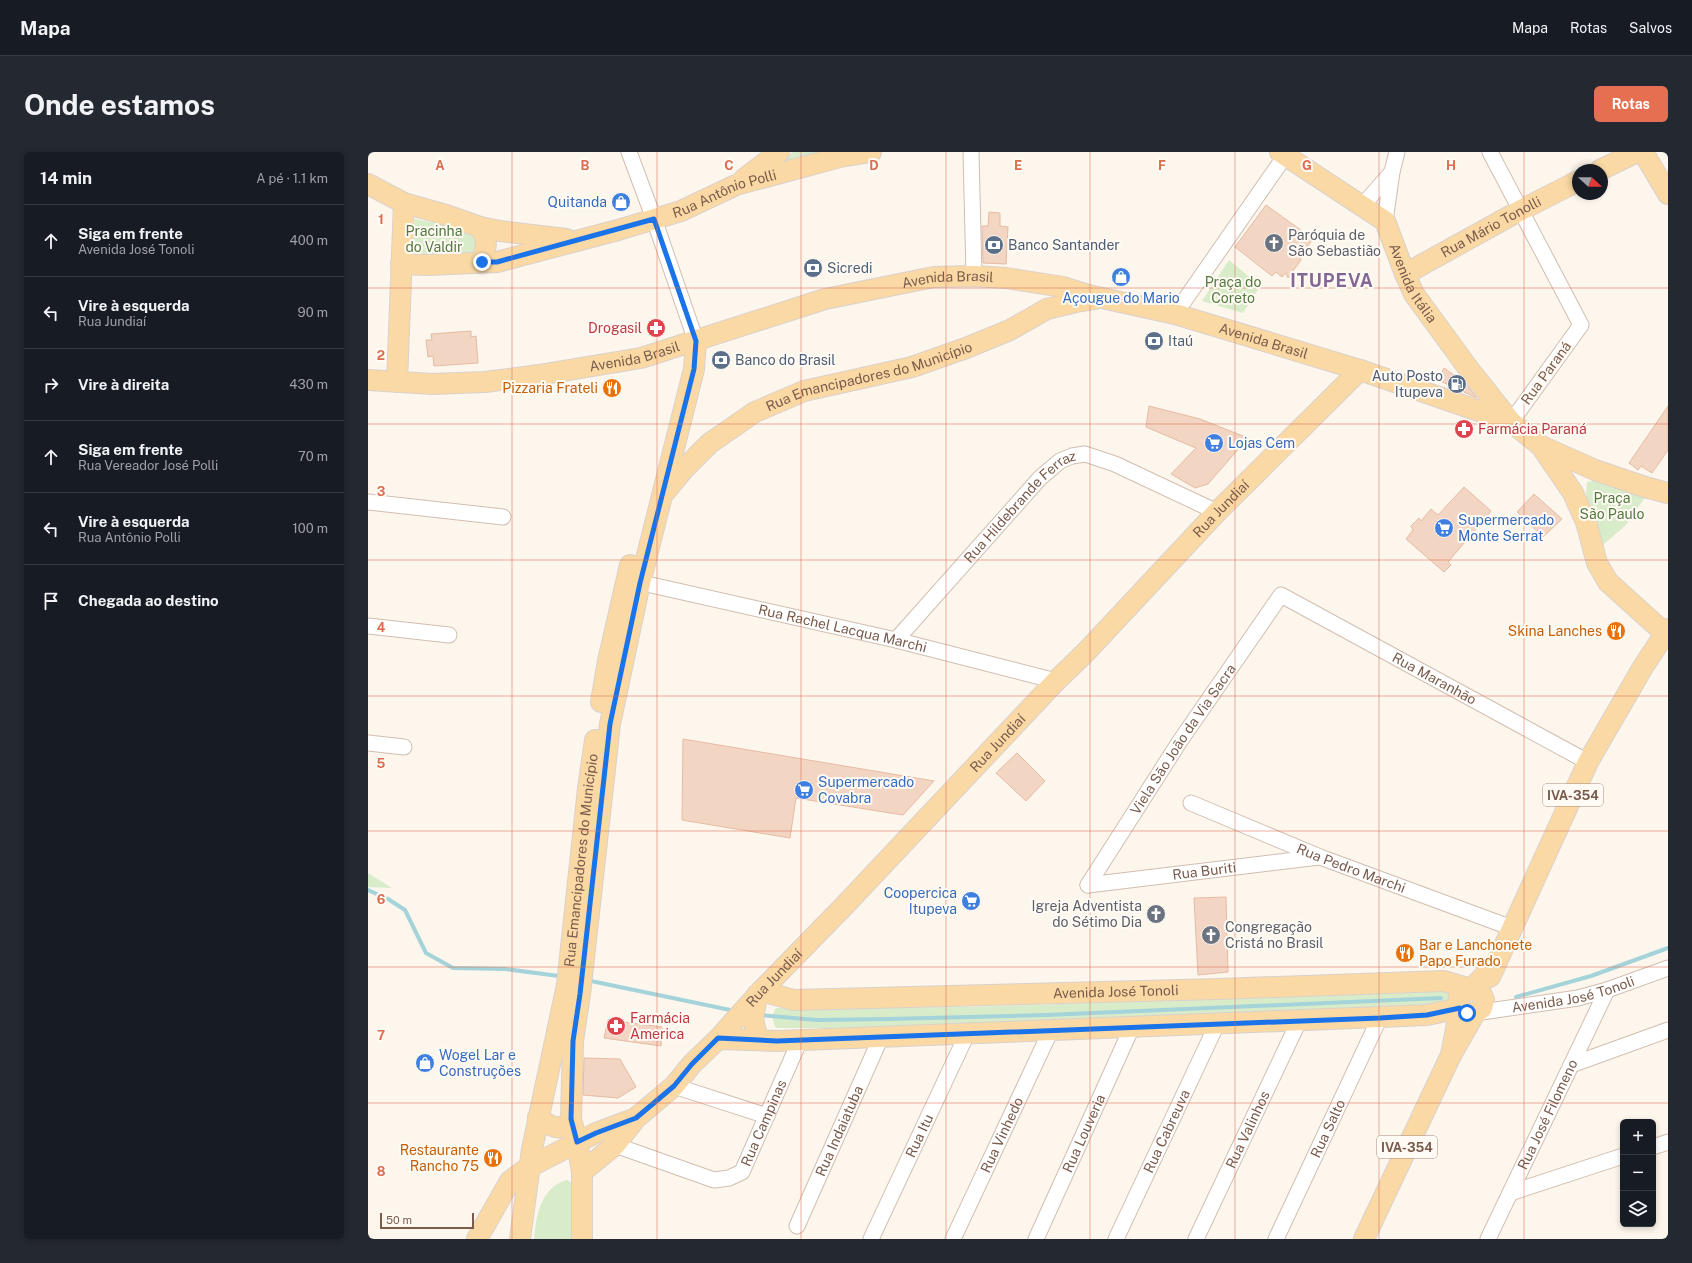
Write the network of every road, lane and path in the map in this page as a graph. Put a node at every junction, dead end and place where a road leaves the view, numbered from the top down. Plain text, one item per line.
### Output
1 (629, 152) edge
2 (779, 152) edge
3 (871, 152) edge
4 (971, 152) edge
5 (1397, 152) edge
6 (1490, 152) edge
7 (1636, 152) edge
8 (1643, 152) edge
9 (1282, 154) edge
10 (838, 155) edge
11 (1608, 166) edge
12 (1392, 172) junction
13 (368, 184) edge
14 (1572, 184) edge
15 (736, 185) junction
16 (1668, 194) edge
17 (404, 203) junction
18 (1362, 206) junction
19 (1521, 210) junction
20 (654, 219) junction
21 (1385, 221) junction
22 (480, 227) junction
23 (578, 240) junction
24 (482, 262) junction
25 (401, 264) junction
26 (1405, 274) junction
27 (974, 276) junction
28 (1025, 281) junction
29 (1102, 298) junction
30 (1046, 309) junction
31 (1175, 314) junction
32 (690, 343) junction
33 (1360, 370) junction
34 (371, 380) edge
35 (397, 382) junction
36 (1511, 422) junction
37 (1541, 446) junction
38 (1595, 470) junction
39 (1573, 493) junction
40 (1668, 493) edge
41 (661, 496) junction
42 (368, 502) edge
43 (1217, 512) junction
44 (503, 517) dead end
45 (633, 581) junction
46 (1281, 595) joint
47 (368, 626) edge
48 (1667, 633) edge
49 (449, 635) dead end
50 (896, 640) junction
51 (1056, 681) junction
52 (368, 743) edge
53 (404, 747) dead end
54 (1588, 762) junction
55 (1192, 803) dead end
56 (1320, 857) junction
57 (1088, 885) joint
58 (1512, 928) junction
59 (1668, 968) edge
60 (1607, 990) junction
61 (1472, 1002) junction
62 (753, 1005) junction
63 (1427, 1015) junction
64 (561, 1018) junction
65 (1380, 1018) junction
66 (1299, 1021) junction
67 (1217, 1024) junction
68 (1132, 1027) junction
69 (1051, 1030) junction
70 (1668, 1030) edge
71 (967, 1034) junction
72 (881, 1037) junction
73 (718, 1038) junction
74 (758, 1040) junction
75 (800, 1040) junction
76 (573, 1041) junction
77 (1451, 1055) junction
78 (1571, 1065) junction
79 (674, 1086) junction
80 (768, 1116) junction
81 (538, 1117) junction
82 (636, 1118) junction
83 (571, 1119) junction
84 (577, 1142) junction
85 (1668, 1142) edge
86 (615, 1145) junction
87 (1656, 1146) edge
88 (1620, 1157) edge
89 (529, 1167) junction
90 (582, 1172) junction
91 (1510, 1193) junction
92 (797, 1226) dead end
93 (477, 1239) edge
94 (520, 1239) edge
95 (582, 1239) edge
96 (871, 1239) edge
97 (953, 1239) edge
98 (1036, 1239) edge
99 (1116, 1239) edge
100 (1196, 1239) edge
101 (1276, 1239) edge
102 (1364, 1239) edge
103 (1488, 1239) edge

1 - 20 street
2 - 15 main road
3 - 10 main road, Rua Antônio Polli
4 - 27 street
5 - 12 street
6 - 19 street
7 - 11 main road
8 - 16 main road
9 - 18 main road
9 - 31 street
10 - 15 main road, Rua Antônio Polli
12 - 18 street
12 - 21 street
13 - 17 main road, Rua Antônio Polli
14 - 19 main road, Rua Mário Tonolli
15 - 20 main road, Rua Antônio Polli
17 - 22 main road, Rua Antônio Polli
17 - 25 main road
18 - 21 main road
19 - 26 main road, Rua Mário Tonolli
19 - 36 street, Rua Paraná
20 - 23 main road, Rua Antônio Polli
20 - 32 street
21 - 26 main road, Avenida Itália
22 - 23 main road, Rua Antônio Polli
22 - 24 main road
23 - 24 main road, Rua Antônio Polli
24 - 25 main road, Rua Antônio Polli
25 - 35 main road
26 - 36 main road, Avenida Itália
27 - 28 main road, Avenida Brasil
27 - 32 main road, Avenida Brasil
28 - 29 main road, Avenida Brasil
28 - 30 main road
29 - 30 main road, Rua Emancipadores do Município
29 - 31 main road, Avenida Brasil
30 - 41 main road, Rua Emancipadores do Município
31 - 33 main road, Avenida Brasil
32 - 35 main road, Avenida Brasil
32 - 41 main road, Rua Emancipadores do Município
32 - 45 main road, Rua Emancipadores do Município
33 - 36 main road, Avenida Brasil
33 - 43 main road, Rua Jundiaí
34 - 35 main road, Avenida Brasil
36 - 37 main road
37 - 38 main road
37 - 39 main road
38 - 39 main road
38 - 40 main road
39 - 48 main road
41 - 45 main road, Rua Emancipadores do Município
42 - 44 street
43 - 50 street, Rua Hildebrande Ferraz
43 - 51 main road, Rua Jundiaí
45 - 50 street, Rua Rachel Lacqua Marchi
45 - 64 main road, Rua Emancipadores do Município
45 - 76 main road, Rua Emancipadores do Município
46 - 54 street, Rua Maranhão
46 - 57 street, Viela São João da Via Sacra
47 - 49 street
48 - 54 main road, IVA-354
50 - 51 street, Rua Rachel Lacqua Marchi
51 - 62 main road, Rua Jundiaí
52 - 53 street
54 - 58 main road, IVA-354
55 - 56 street, Rua Pedro Marchi
56 - 57 street, Rua Buriti
56 - 58 street, Rua Pedro Marchi
58 - 61 main road, IVA-354
59 - 60 street, Avenida José Tonoli
60 - 61 street, Avenida José Tonoli
60 - 78 street, Rua José Filomeno
61 - 62 main road, Avenida José Tonoli
61 - 63 main road, Avenida José Tonoli
61 - 77 main road, IVA-354
62 - 73 main road, Rua Jundiaí
62 - 74 main road
63 - 65 main road, Avenida José Tonoli
63 - 77 main road
64 - 76 main road
64 - 81 main road, Rua Emancipadores do Município
65 - 66 main road, Avenida José Tonoli
65 - 101 street, Rua Salto
66 - 67 main road, Avenida José Tonoli
66 - 100 street, Rua Valinhos
67 - 68 main road, Avenida José Tonoli
67 - 99 street, Rua Cabreuva
68 - 69 main road, Avenida José Tonoli
68 - 98 street, Rua Louveria
69 - 71 main road, Avenida José Tonoli
69 - 97 street, Rua Vinhedo
70 - 78 street
71 - 72 main road, Avenida José Tonoli
71 - 96 street, Rua Itu
72 - 75 main road, Avenida José Tonoli
72 - 92 street, Rua Indaiatuba
73 - 74 main road, Avenida José Tonoli
73 - 79 main road, Rua Jundiaí
74 - 75 main road, Avenida José Tonoli
75 - 80 street, Rua Campinas
76 - 83 main road, Rua Emancipadores do Município
77 - 102 main road, IVA-354
78 - 91 street, Rua José Filomeno
79 - 80 street
79 - 82 main road, Rua Jundiaí
80 - 86 street, Rua Campinas
81 - 83 main road
81 - 89 main road, Rua Emancipadores do Município
82 - 84 main road, Rua Jundiaí
82 - 86 main road, Rua Jundiaí
83 - 84 main road, Rua Emancipadores do Município
84 - 89 main road, Rua Jundiaí
84 - 90 main road, Rua Emancipadores do Município
85 - 87 street
86 - 90 main road, Rua Jundiaí
88 - 91 street
89 - 93 main road, Rua Jundiaí
89 - 94 main road, Rua Emancipadores do Município
90 - 95 main road, Rua Emancipadores do Município
91 - 103 street, Rua José Filomeno

